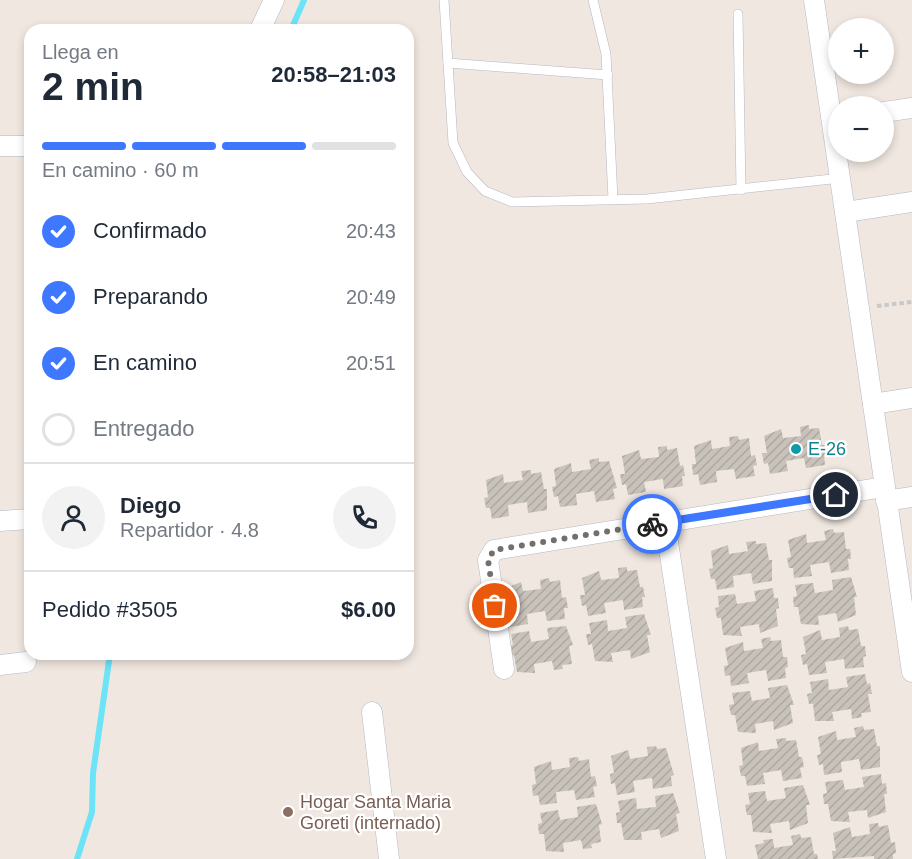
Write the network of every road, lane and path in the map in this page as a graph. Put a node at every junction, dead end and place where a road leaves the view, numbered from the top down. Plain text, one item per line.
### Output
1 (274, 0) edge
2 (444, 0) edge
3 (593, 0) edge
4 (814, 0) edge
5 (738, 14) dead end
6 (263, 24) edge
7 (448, 63) junction
8 (608, 75) junction
9 (832, 96) edge
10 (912, 108) edge
11 (894, 111) edge
12 (0, 146) edge
13 (24, 146) edge
14 (840, 162) edge
15 (841, 178) junction
16 (741, 190) junction
17 (613, 199) junction
18 (912, 202) edge
19 (846, 212) junction
20 (912, 302) edge
21 (859, 308) junction
22 (912, 398) edge
23 (873, 404) junction
24 (885, 494) junction
25 (912, 497) edge
26 (24, 519) edge
27 (0, 521) edge
28 (665, 522) junction
29 (906, 593) edge
30 (26, 662) dead end
31 (0, 664) edge
32 (504, 669) dead end
33 (912, 672) edge
34 (372, 712) dead end
35 (389, 859) edge
36 (716, 859) edge

1 - 6 street
2 - 7 lane
3 - 8 lane
4 - 9 street
5 - 16 lane
7 - 8 lane
7 - 17 lane
8 - 17 lane
10 - 11 street
12 - 13 street
14 - 15 street
15 - 16 lane
15 - 19 street
16 - 17 lane
18 - 19 street
19 - 21 street
20 - 21 path
21 - 23 street
22 - 23 street
23 - 24 street
24 - 25 street
24 - 28 street
24 - 29 street
26 - 27 street
28 - 32 street
28 - 36 street
29 - 33 street
30 - 31 street
34 - 35 street

